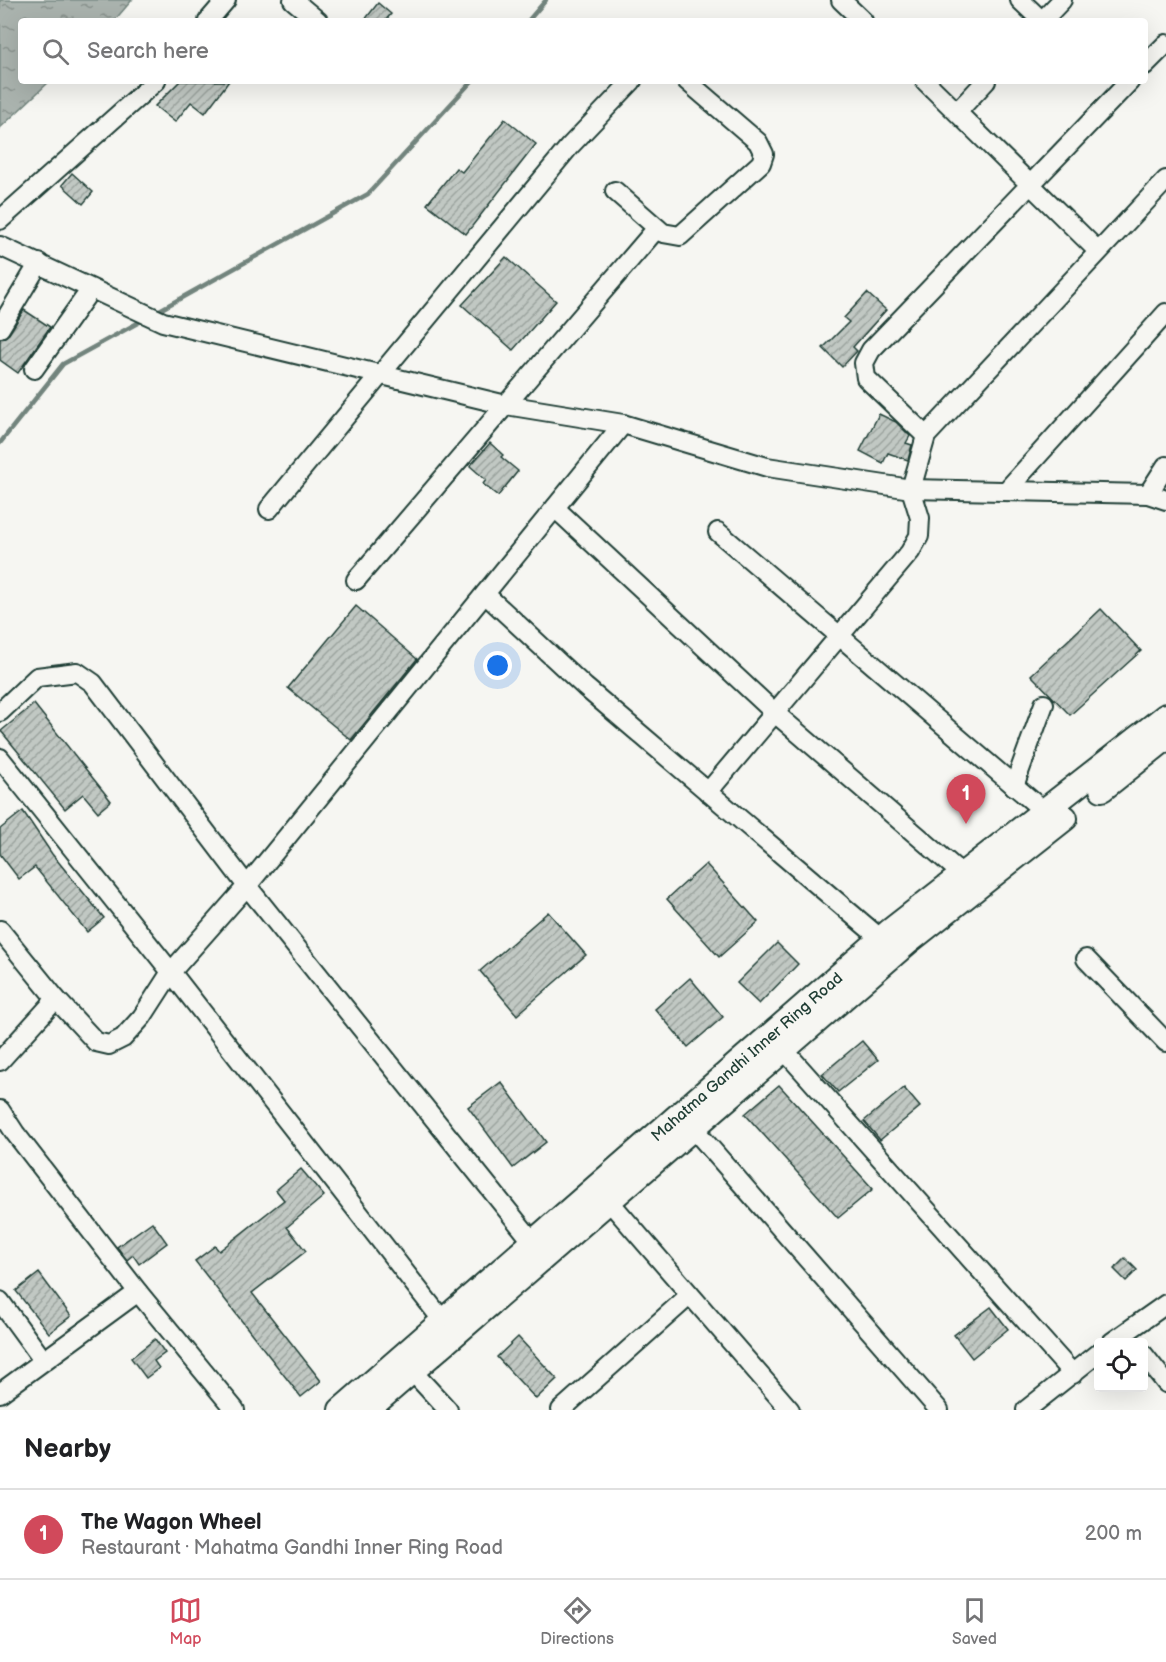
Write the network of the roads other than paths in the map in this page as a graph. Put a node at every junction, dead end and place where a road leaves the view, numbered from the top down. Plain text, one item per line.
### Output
1 (225, 0) edge
2 (293, 0) edge
3 (841, 0) edge
4 (1020, 0) edge
5 (1062, 0) edge
6 (210, 18) edge
7 (314, 18) edge
8 (859, 18) edge
9 (1039, 18) edge
10 (1045, 18) edge
11 (1166, 44) edge
12 (1148, 62) edge
13 (153, 84) edge
14 (629, 84) edge
15 (691, 84) edge
16 (928, 84) edge
17 (983, 84) edge
18 (1127, 84) edge
19 (957, 112) junction
20 (1166, 180) edge
21 (1030, 184) junction
22 (615, 191) dead end
23 (0, 220) edge
24 (657, 228) junction
25 (0, 246) edge
26 (1098, 251) junction
27 (39, 263) junction
28 (90, 289) junction
29 (1166, 313) edge
30 (0, 328) edge
31 (34, 369) dead end
32 (383, 374) junction
33 (506, 405) junction
34 (623, 424) junction
35 (926, 436) junction
36 (1166, 466) edge
37 (912, 489) junction
38 (1006, 491) junction
39 (1148, 494) junction
40 (1166, 500) edge
41 (555, 508) junction
42 (269, 509) dead end
43 (718, 532) dead end
44 (356, 580) dead end
45 (485, 594) junction
46 (840, 635) junction
47 (1044, 704) dead end
48 (0, 712) edge
49 (775, 713) junction
50 (1166, 716) edge
51 (1166, 738) edge
52 (0, 758) edge
53 (1014, 786) junction
54 (708, 792) junction
55 (1045, 812) junction
56 (963, 875) junction
57 (248, 886) junction
58 (0, 930) edge
59 (881, 939) junction
60 (1086, 959) dead end
61 (171, 972) junction
62 (56, 999) junction
63 (1166, 1042) edge
64 (784, 1050) junction
65 (0, 1061) edge
66 (0, 1110) edge
67 (693, 1128) junction
68 (609, 1201) junction
69 (533, 1242) junction
70 (138, 1292) junction
71 (690, 1295) junction
72 (0, 1300) edge
73 (1166, 1304) edge
74 (443, 1321) junction
75 (1124, 1338) edge
76 (1094, 1356) edge
77 (43, 1360) junction
78 (1148, 1361) edge
79 (412, 1371) junction
80 (1072, 1374) junction
81 (1166, 1383) edge
82 (0, 1393) edge
83 (235, 1410) edge
84 (341, 1410) edge
85 (367, 1410) edge
86 (448, 1410) edge
87 (561, 1410) edge
88 (790, 1410) edge
89 (939, 1410) edge
90 (1026, 1410) edge

1 - 6 street
2 - 7 street
3 - 8 street
4 - 9 street
5 - 10 street
11 - 12 street
13 - 23 street
14 - 32 street
15 - 24 street
16 - 19 street
17 - 19 street
18 - 21 street
19 - 21 street
20 - 26 street
21 - 26 street
21 - 35 street
22 - 24 street
24 - 33 street
25 - 27 street
26 - 35 street
27 - 28 street
27 - 30 street
28 - 31 street
28 - 32 street
29 - 38 street
32 - 33 street
32 - 42 street
33 - 34 street
33 - 44 street
34 - 37 street
34 - 41 street
35 - 37 street
36 - 39 street
37 - 38 street
37 - 46 street
38 - 39 street
39 - 40 street
41 - 45 street
41 - 49 street
43 - 46 street
45 - 54 street
45 - 57 street
46 - 49 street
46 - 53 street
47 - 53 street
48 - 57 street
49 - 54 street
49 - 56 street
50 - 55 main road, Mahatma Gandhi Inner Ring Road
51 - 64 main road, Mahatma Gandhi Inner Ring Road
52 - 61 street
53 - 55 street
54 - 59 street
55 - 56 main road, Mahatma Gandhi Inner Ring Road
56 - 59 main road, Mahatma Gandhi Inner Ring Road
57 - 61 street
57 - 69 street
58 - 62 street
59 - 69 main road, Mahatma Gandhi Inner Ring Road
60 - 63 street
61 - 62 street
61 - 74 street
62 - 65 street
64 - 67 main road, Mahatma Gandhi Inner Ring Road
64 - 80 street
66 - 70 street
67 - 68 main road, Mahatma Gandhi Inner Ring Road
67 - 89 street
68 - 71 street
68 - 79 main road, Mahatma Gandhi Inner Ring Road
69 - 74 main road, Mahatma Gandhi Inner Ring Road
70 - 77 street
70 - 83 street
71 - 87 street
71 - 88 street
72 - 77 street
73 - 75 street
74 - 84 main road, Mahatma Gandhi Inner Ring Road
76 - 80 street
77 - 82 street
78 - 81 street
79 - 85 main road, Mahatma Gandhi Inner Ring Road
79 - 86 street
80 - 90 street

